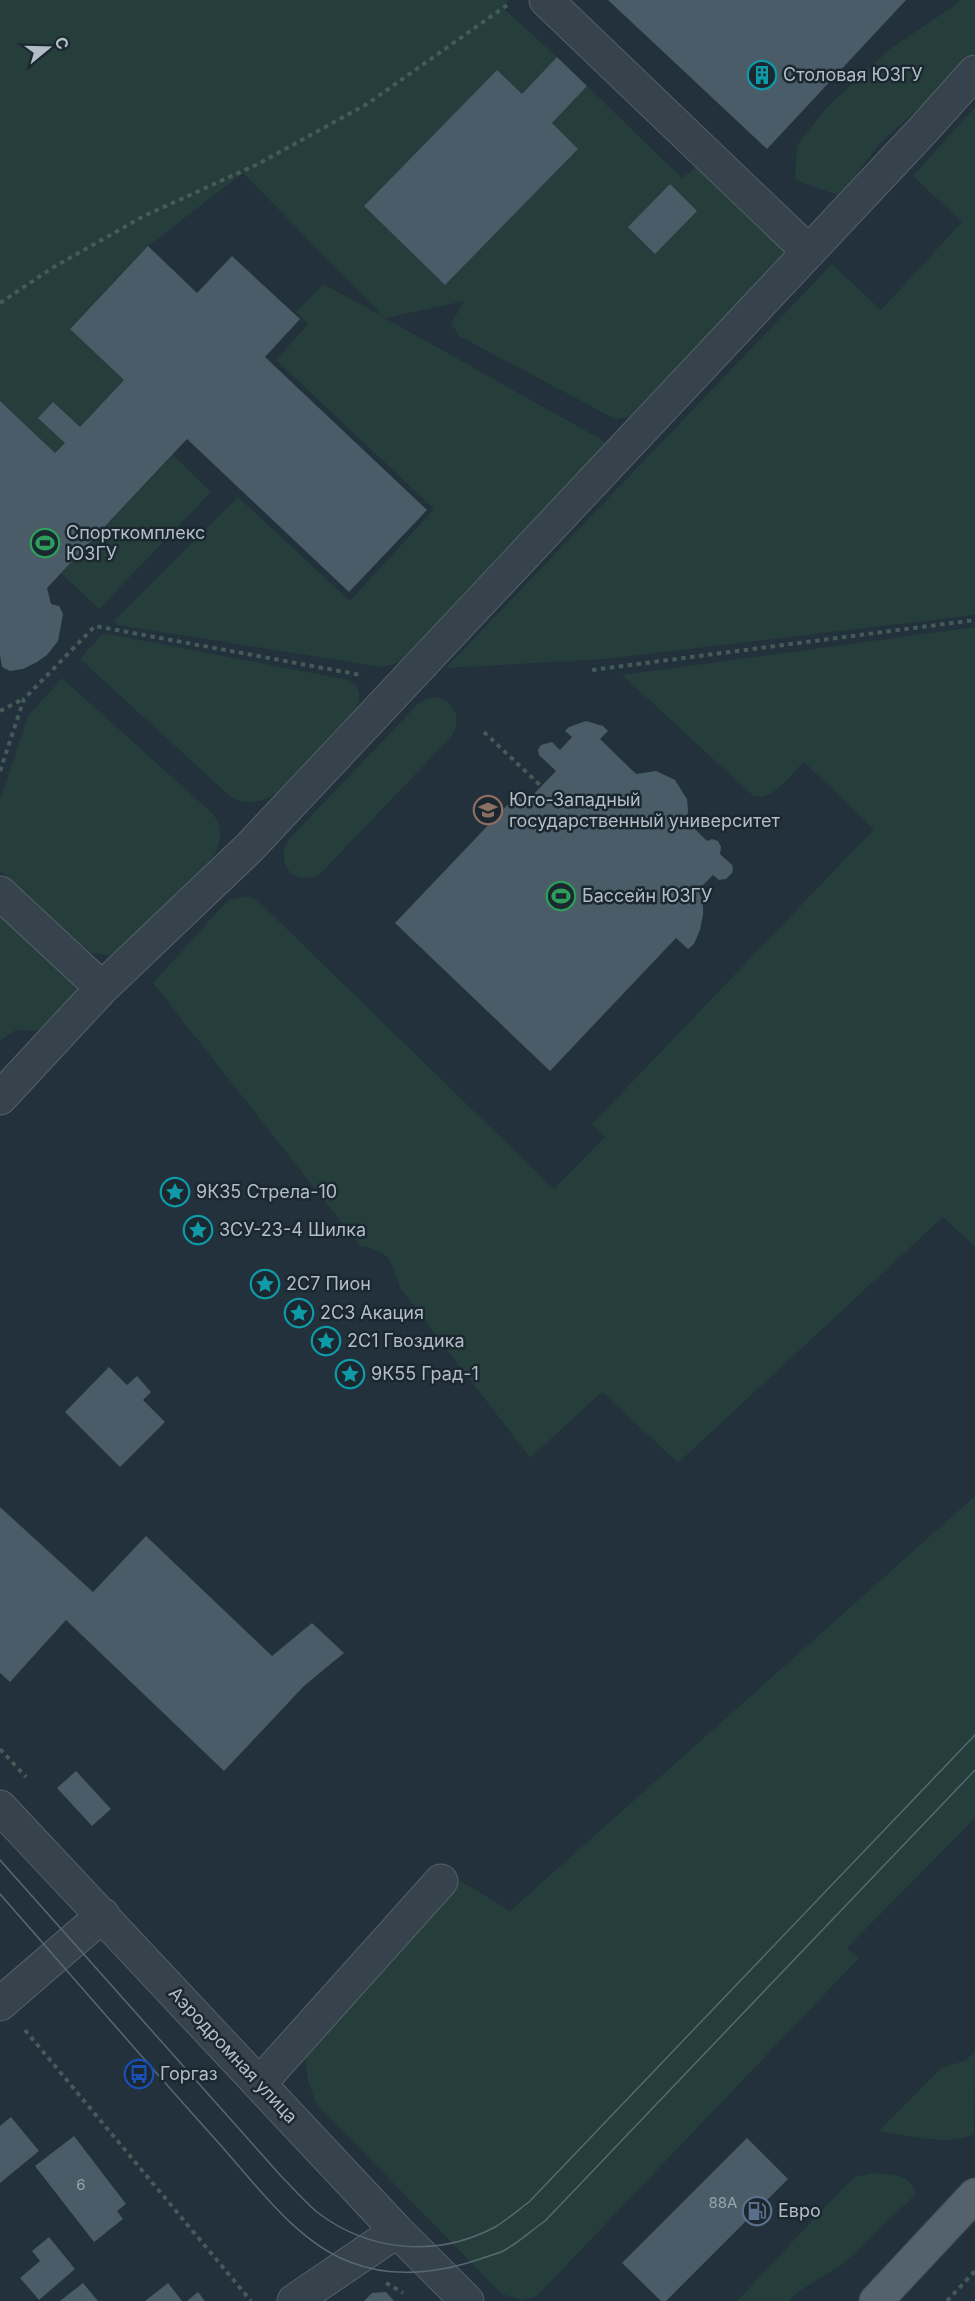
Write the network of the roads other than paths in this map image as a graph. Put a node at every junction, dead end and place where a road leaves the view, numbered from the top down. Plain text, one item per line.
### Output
1 (546, 0) edge
2 (975, 72) edge
3 (809, 252) junction
4 (0, 893) edge
5 (102, 988) junction
6 (0, 1098) edge
7 (0, 1807) edge
8 (441, 1881) dead end
9 (103, 1915) junction
10 (1, 2003) edge
11 (259, 2084) junction
12 (975, 2195) edge
13 (397, 2231) junction
14 (294, 2301) edge
15 (467, 2301) edge
16 (876, 2301) edge

1 - 3 street
2 - 3 street
3 - 5 street
4 - 5 street
5 - 6 street
7 - 9 street, Аэродромная улица
8 - 11 street
9 - 10 street
9 - 11 street, Аэродромная улица
11 - 13 street, Аэродромная улица
12 - 16 main road
13 - 14 street
13 - 15 street, Аэродромная улица

